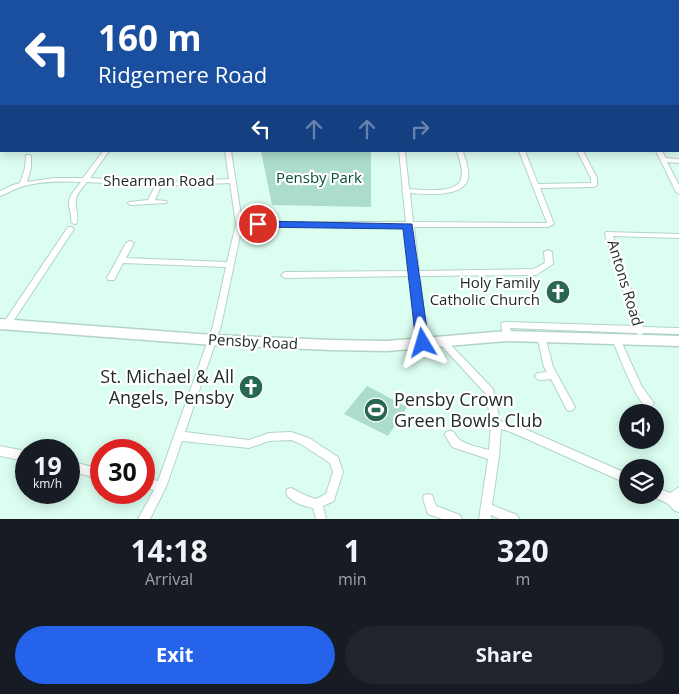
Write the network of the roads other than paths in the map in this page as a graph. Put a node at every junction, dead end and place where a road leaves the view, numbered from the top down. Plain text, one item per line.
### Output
1 (105, 152) edge
2 (228, 152) edge
3 (402, 152) edge
4 (460, 152) edge
5 (522, 152) edge
6 (581, 152) edge
7 (659, 152) edge
8 (28, 156) dead end
9 (663, 160) junction
10 (679, 161) edge
11 (233, 180) junction
12 (85, 181) junction
13 (23, 183) junction
14 (159, 184) junction
15 (535, 186) junction
16 (405, 191) junction
17 (679, 192) edge
18 (0, 194) edge
19 (151, 201) junction
20 (164, 202) dead end
21 (132, 204) dead end
22 (239, 224) junction
23 (408, 226) junction
24 (679, 236) edge
25 (130, 242) dead end
26 (548, 252) dead end
27 (121, 260) junction
28 (230, 265) junction
29 (285, 275) dead end
30 (415, 275) junction
31 (111, 278) dead end
32 (3, 324) edge
33 (679, 331) edge
34 (566, 332) junction
35 (641, 334) junction
36 (507, 336) junction
37 (540, 336) junction
38 (616, 339) junction
39 (213, 340) junction
40 (679, 341) edge
41 (443, 342) junction
42 (423, 343) junction
43 (553, 374) junction
44 (540, 376) dead end
45 (649, 403) dead end
46 (570, 406) dead end
47 (496, 424) junction
48 (180, 436) junction
49 (451, 442) dead end
50 (0, 451) edge
51 (15, 454) edge
52 (494, 456) junction
53 (619, 475) edge
54 (155, 485) edge
55 (162, 487) junction
56 (291, 493) dead end
57 (664, 495) edge
58 (676, 499) edge
59 (317, 504) junction
60 (428, 508) dead end
61 (486, 513) edge
62 (321, 518) edge
63 (144, 519) edge
64 (456, 519) edge
65 (512, 519) edge

1 - 12 street
2 - 11 street
3 - 16 street
4 - 16 street
5 - 15 street
6 - 15 street
7 - 9 street
8 - 13 street
9 - 10 street
9 - 17 street
11 - 14 street, Shearman Road
11 - 22 street
12 - 13 street, Shearman Road
12 - 14 street, Shearman Road
12 - 32 street
13 - 18 street, Shearman Road
14 - 19 street
15 - 23 street
16 - 23 street
19 - 20 street
19 - 21 street
22 - 23 street
22 - 28 street
23 - 30 street
24 - 35 street, Antons Road
25 - 27 street
26 - 30 street
27 - 28 street
27 - 31 street
28 - 39 street
29 - 30 street
30 - 42 street
32 - 39 main road, Pensby Road
33 - 35 street, Pensby Road
34 - 35 street, Pensby Road
34 - 36 street, Pensby Road
34 - 37 main road, Pensby Road
34 - 38 main road, Pensby Road
35 - 38 main road, Pensby Road
35 - 40 main road, Pensby Road
36 - 37 main road, Pensby Road
36 - 41 main road, Pensby Road
37 - 43 street
38 - 45 street
39 - 42 main road, Pensby Road
39 - 48 street
41 - 42 main road, Pensby Road
41 - 47 street
43 - 44 street
43 - 46 street
47 - 52 street
47 - 53 street
48 - 55 street
48 - 59 street
49 - 52 street
50 - 51 street
52 - 61 street
54 - 55 street
55 - 63 street
56 - 59 street
57 - 58 street
59 - 62 street
60 - 64 street
61 - 65 street

